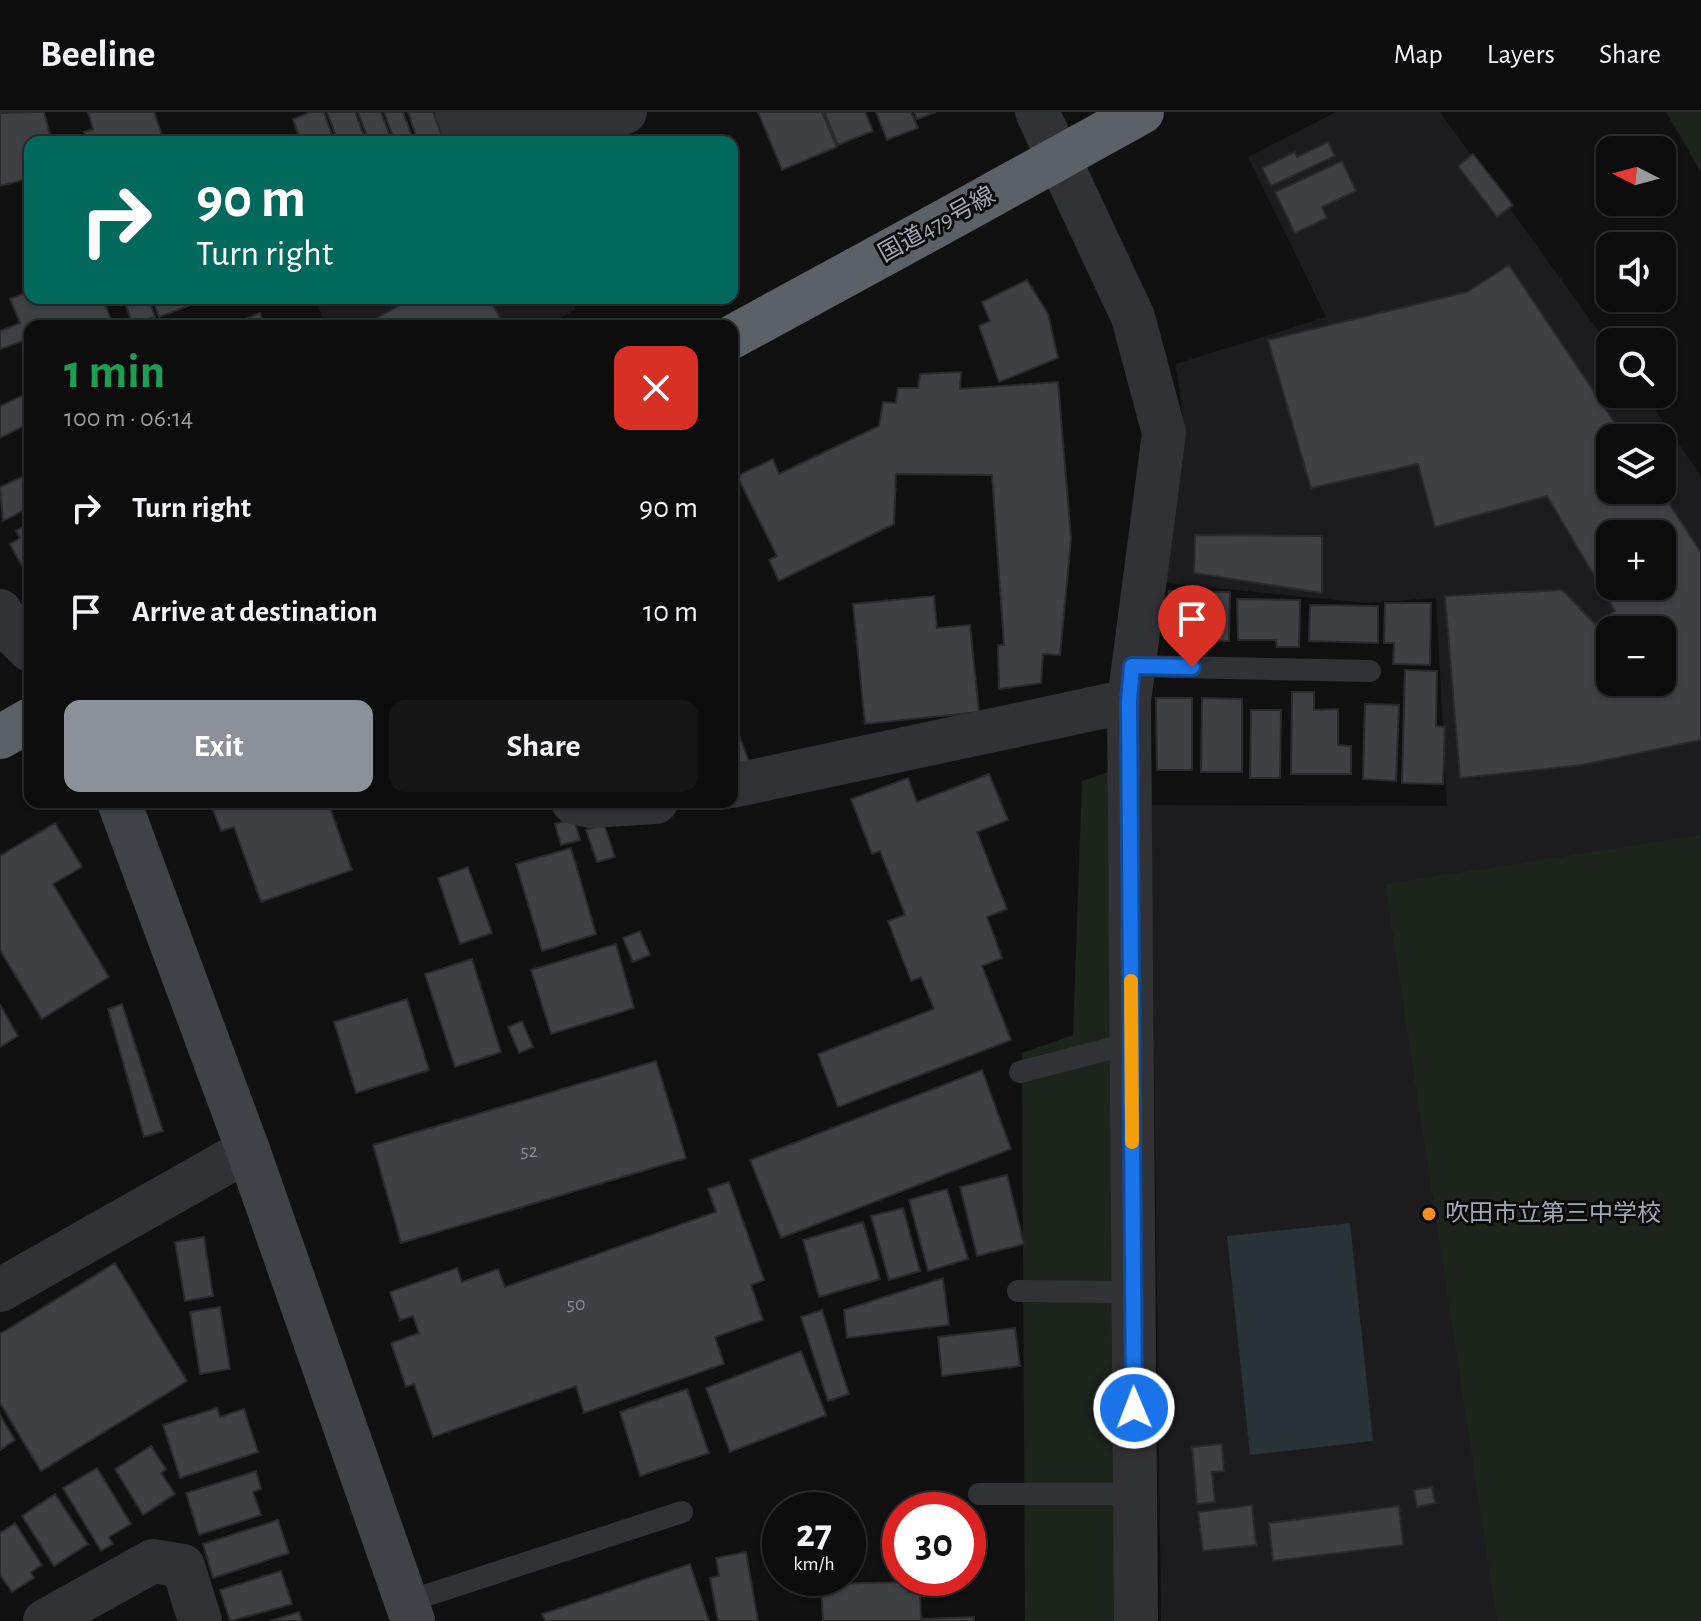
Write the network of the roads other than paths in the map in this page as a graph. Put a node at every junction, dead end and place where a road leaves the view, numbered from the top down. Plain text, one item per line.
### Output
1 (457, 112) edge
2 (625, 112) edge
3 (1037, 112) edge
4 (1142, 112) edge
5 (738, 334) edge
6 (0, 611) edge
7 (24, 644) edge
8 (1370, 671) dead end
9 (1130, 684) junction
10 (24, 723) edge
11 (0, 737) edge
12 (738, 784) edge
13 (131, 808) edge
14 (1132, 1043) junction
15 (1020, 1072) dead end
16 (248, 1150) junction
17 (0, 1290) edge
18 (1018, 1291) dead end
19 (1133, 1292) junction
20 (986, 1494) edge
21 (1135, 1494) junction
22 (682, 1512) dead end
23 (409, 1611) edge
24 (45, 1621) edge
25 (200, 1621) edge
26 (1136, 1621) edge

1 - 2 street
3 - 9 street
4 - 5 highway, 国道479号線, bridge
6 - 7 street
8 - 9 lane
9 - 12 street
9 - 14 street
10 - 11 highway
13 - 16 street
14 - 15 lane
14 - 19 street
16 - 17 street
16 - 23 street
18 - 19 lane
19 - 21 street
20 - 21 lane
21 - 26 street
22 - 23 lane
24 - 25 street

